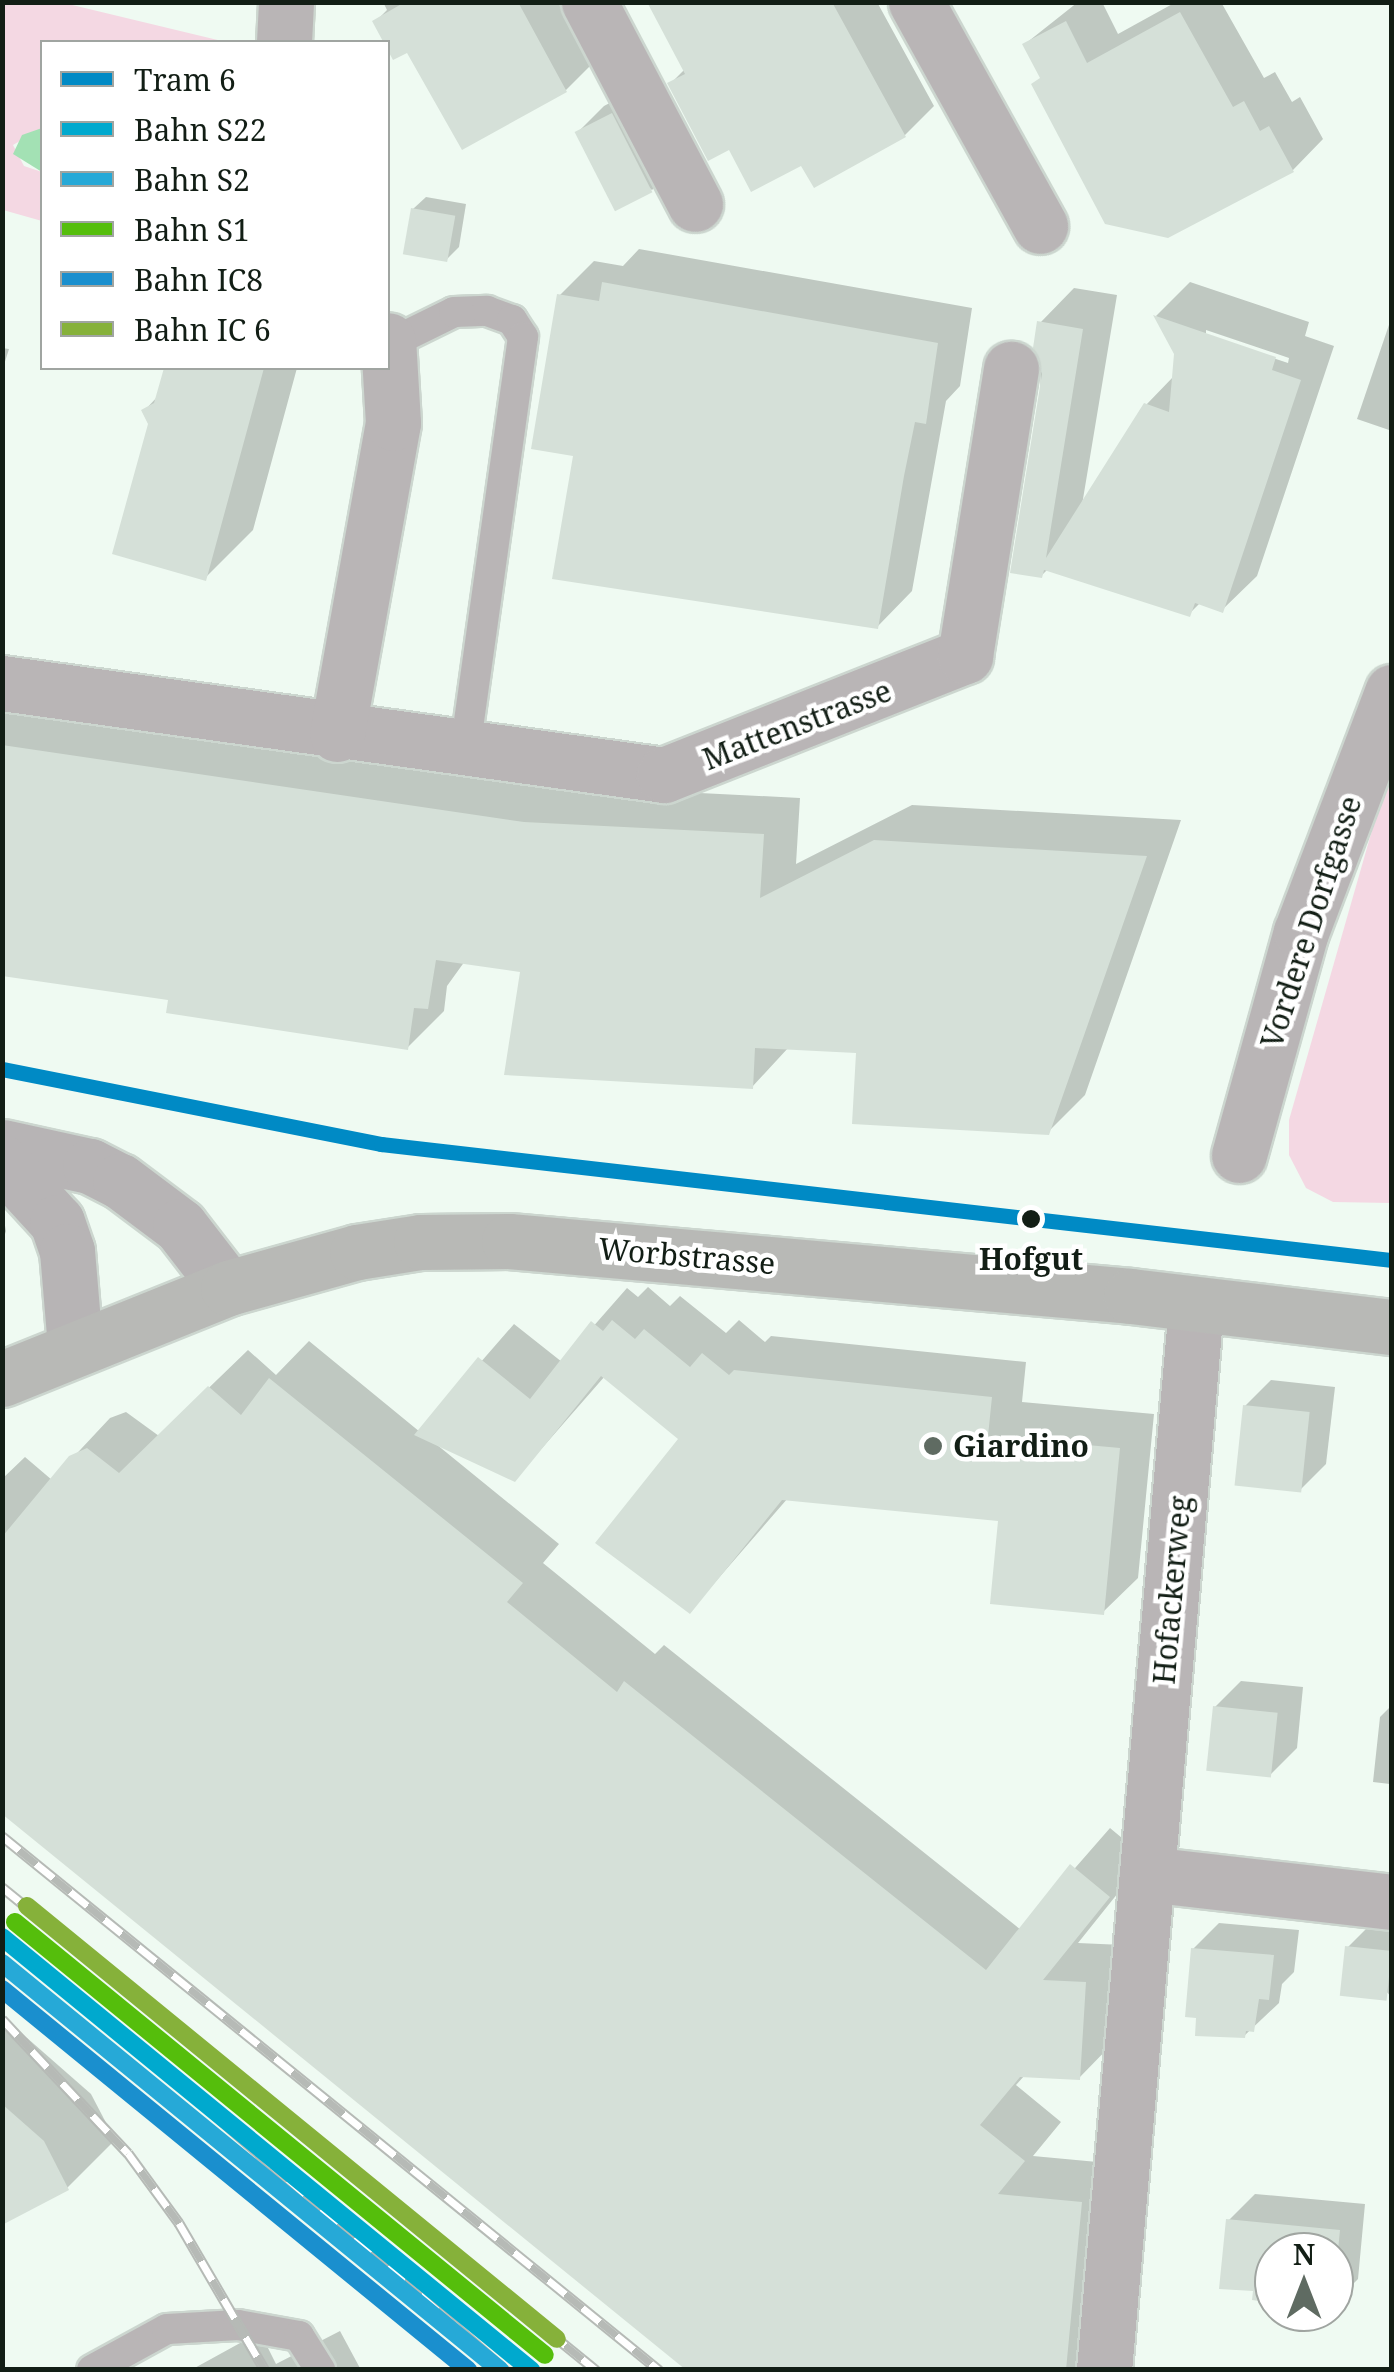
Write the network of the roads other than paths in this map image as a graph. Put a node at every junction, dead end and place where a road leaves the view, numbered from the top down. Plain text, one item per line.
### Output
1 (286, 2) edge
2 (589, 2) edge
3 (916, 2) edge
4 (284, 40) edge
5 (695, 204) dead end
6 (1040, 226) dead end
7 (390, 341) edge
8 (390, 370) edge
9 (1011, 370) dead end
10 (2, 684) edge
11 (1392, 692) edge
12 (337, 734) junction
13 (465, 751) junction
14 (2, 1147) edge
15 (1239, 1156) dead end
16 (2, 1162) edge
17 (228, 1288) junction
18 (1196, 1306) junction
19 (1392, 1326) edge
20 (76, 1347) junction
21 (2, 1378) edge
22 (1147, 1874) junction
23 (1392, 1902) edge
24 (92, 2370) edge
25 (320, 2370) edge
26 (1104, 2370) edge

1 - 4 street
2 - 5 street
3 - 6 street
7 - 13 lane
8 - 12 street
9 - 13 street, Mattenstrasse
10 - 12 street, Mattenstrasse
11 - 15 street, Vordere Dorfgasse
12 - 13 street, Mattenstrasse
14 - 17 street
16 - 20 street
17 - 18 main road, Worbstrasse
17 - 20 main road, Worbstrasse
18 - 19 main road, Worbstrasse
18 - 22 street, Hofackerweg
20 - 21 main road, Worbstrasse
22 - 23 street
22 - 26 street, Hofackerweg
24 - 25 lane

